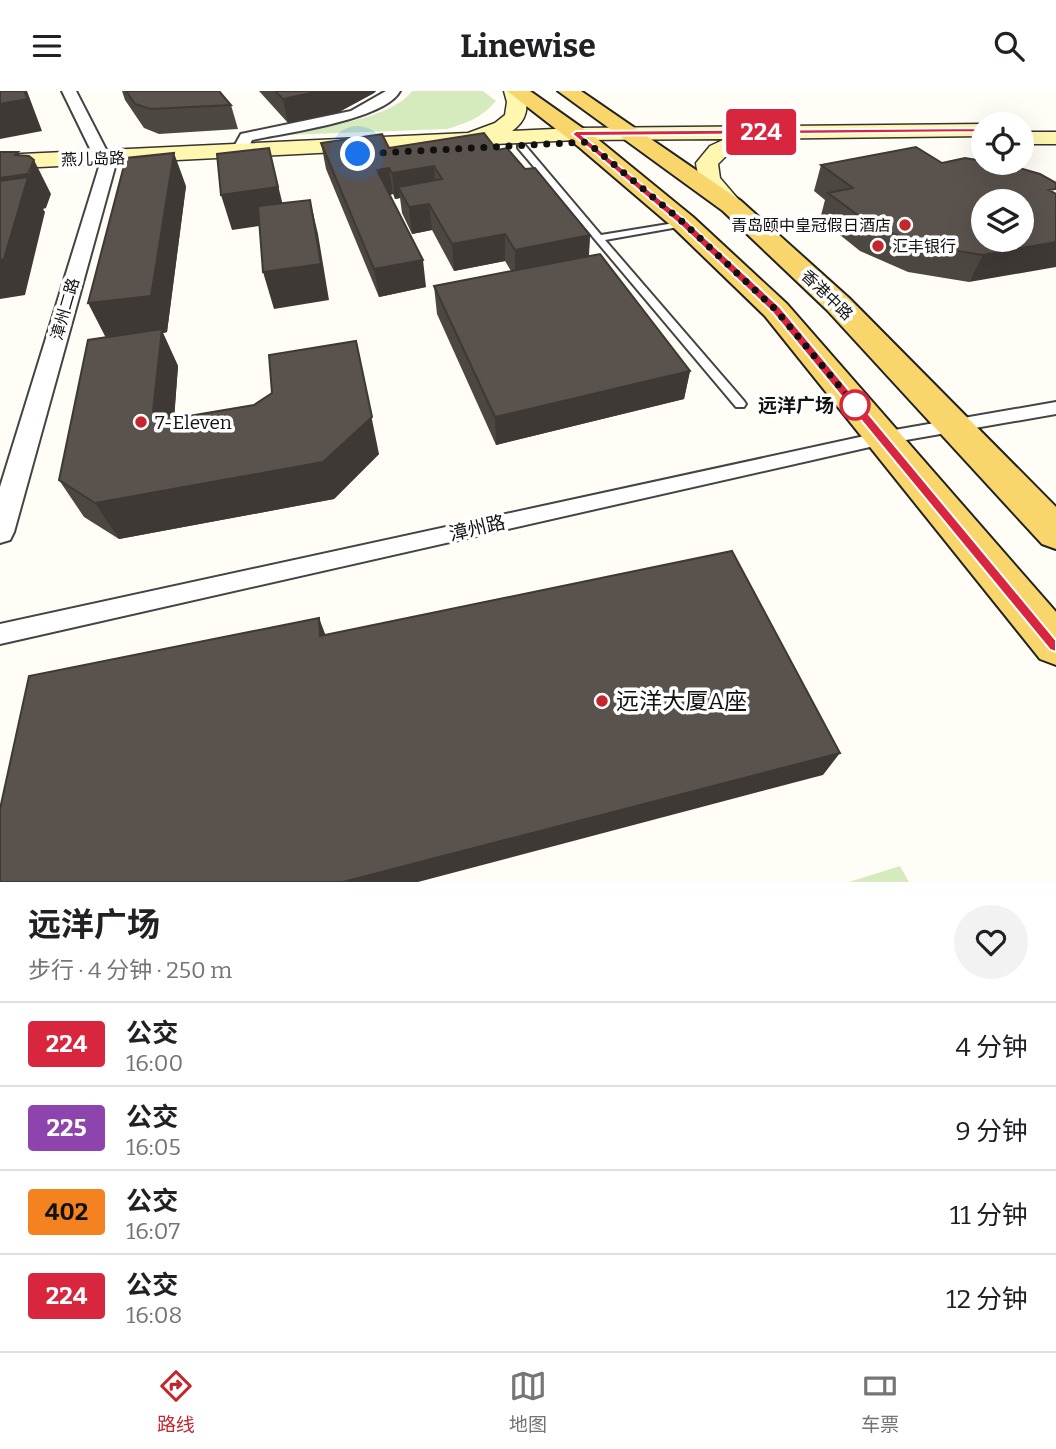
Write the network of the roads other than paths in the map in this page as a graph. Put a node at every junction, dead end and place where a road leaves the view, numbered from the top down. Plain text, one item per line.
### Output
1 (69, 91) edge
2 (393, 91) edge
3 (515, 91) edge
4 (568, 91) edge
5 (971, 130) edge
6 (1034, 130) edge
7 (1056, 130) edge
8 (632, 137) junction
9 (582, 138) junction
10 (971, 138) edge
11 (1034, 138) edge
12 (1056, 138) edge
13 (459, 140) junction
14 (737, 141) junction
15 (521, 146) junction
16 (239, 152) junction
17 (0, 162) edge
18 (105, 163) junction
19 (0, 170) edge
20 (732, 206) junction
21 (684, 223) junction
22 (599, 238) junction
23 (740, 404) dead end
24 (1056, 408) edge
25 (956, 425) junction
26 (883, 438) junction
27 (0, 532) edge
28 (1056, 533) edge
29 (0, 634) edge
30 (1056, 645) edge

1 - 18 street
2 - 16 street
3 - 9 main road
3 - 13 main road
4 - 8 main road, 香港中路
5 - 8 main road, 燕儿岛路
6 - 7 main road
8 - 9 main road, 燕儿岛路
8 - 14 main road, 燕儿岛路
8 - 20 main road, 香港中路
9 - 13 main road, 燕儿岛路
9 - 15 main road, 燕儿岛路
9 - 21 main road
10 - 14 main road, 燕儿岛路
11 - 12 main road
13 - 16 main road, 燕儿岛路
14 - 20 main road
15 - 18 main road, 燕儿岛路
15 - 22 lane
16 - 18 main road, 燕儿岛路
17 - 18 main road, 燕儿岛路
18 - 19 main road, 燕儿岛路
18 - 27 street, 漳州二路
20 - 25 main road, 香港中路
21 - 22 lane
21 - 26 main road
22 - 23 lane
24 - 25 street, 漳州路
25 - 26 street, 漳州路
25 - 28 main road, 香港中路
26 - 29 street, 漳州路
26 - 30 main road

